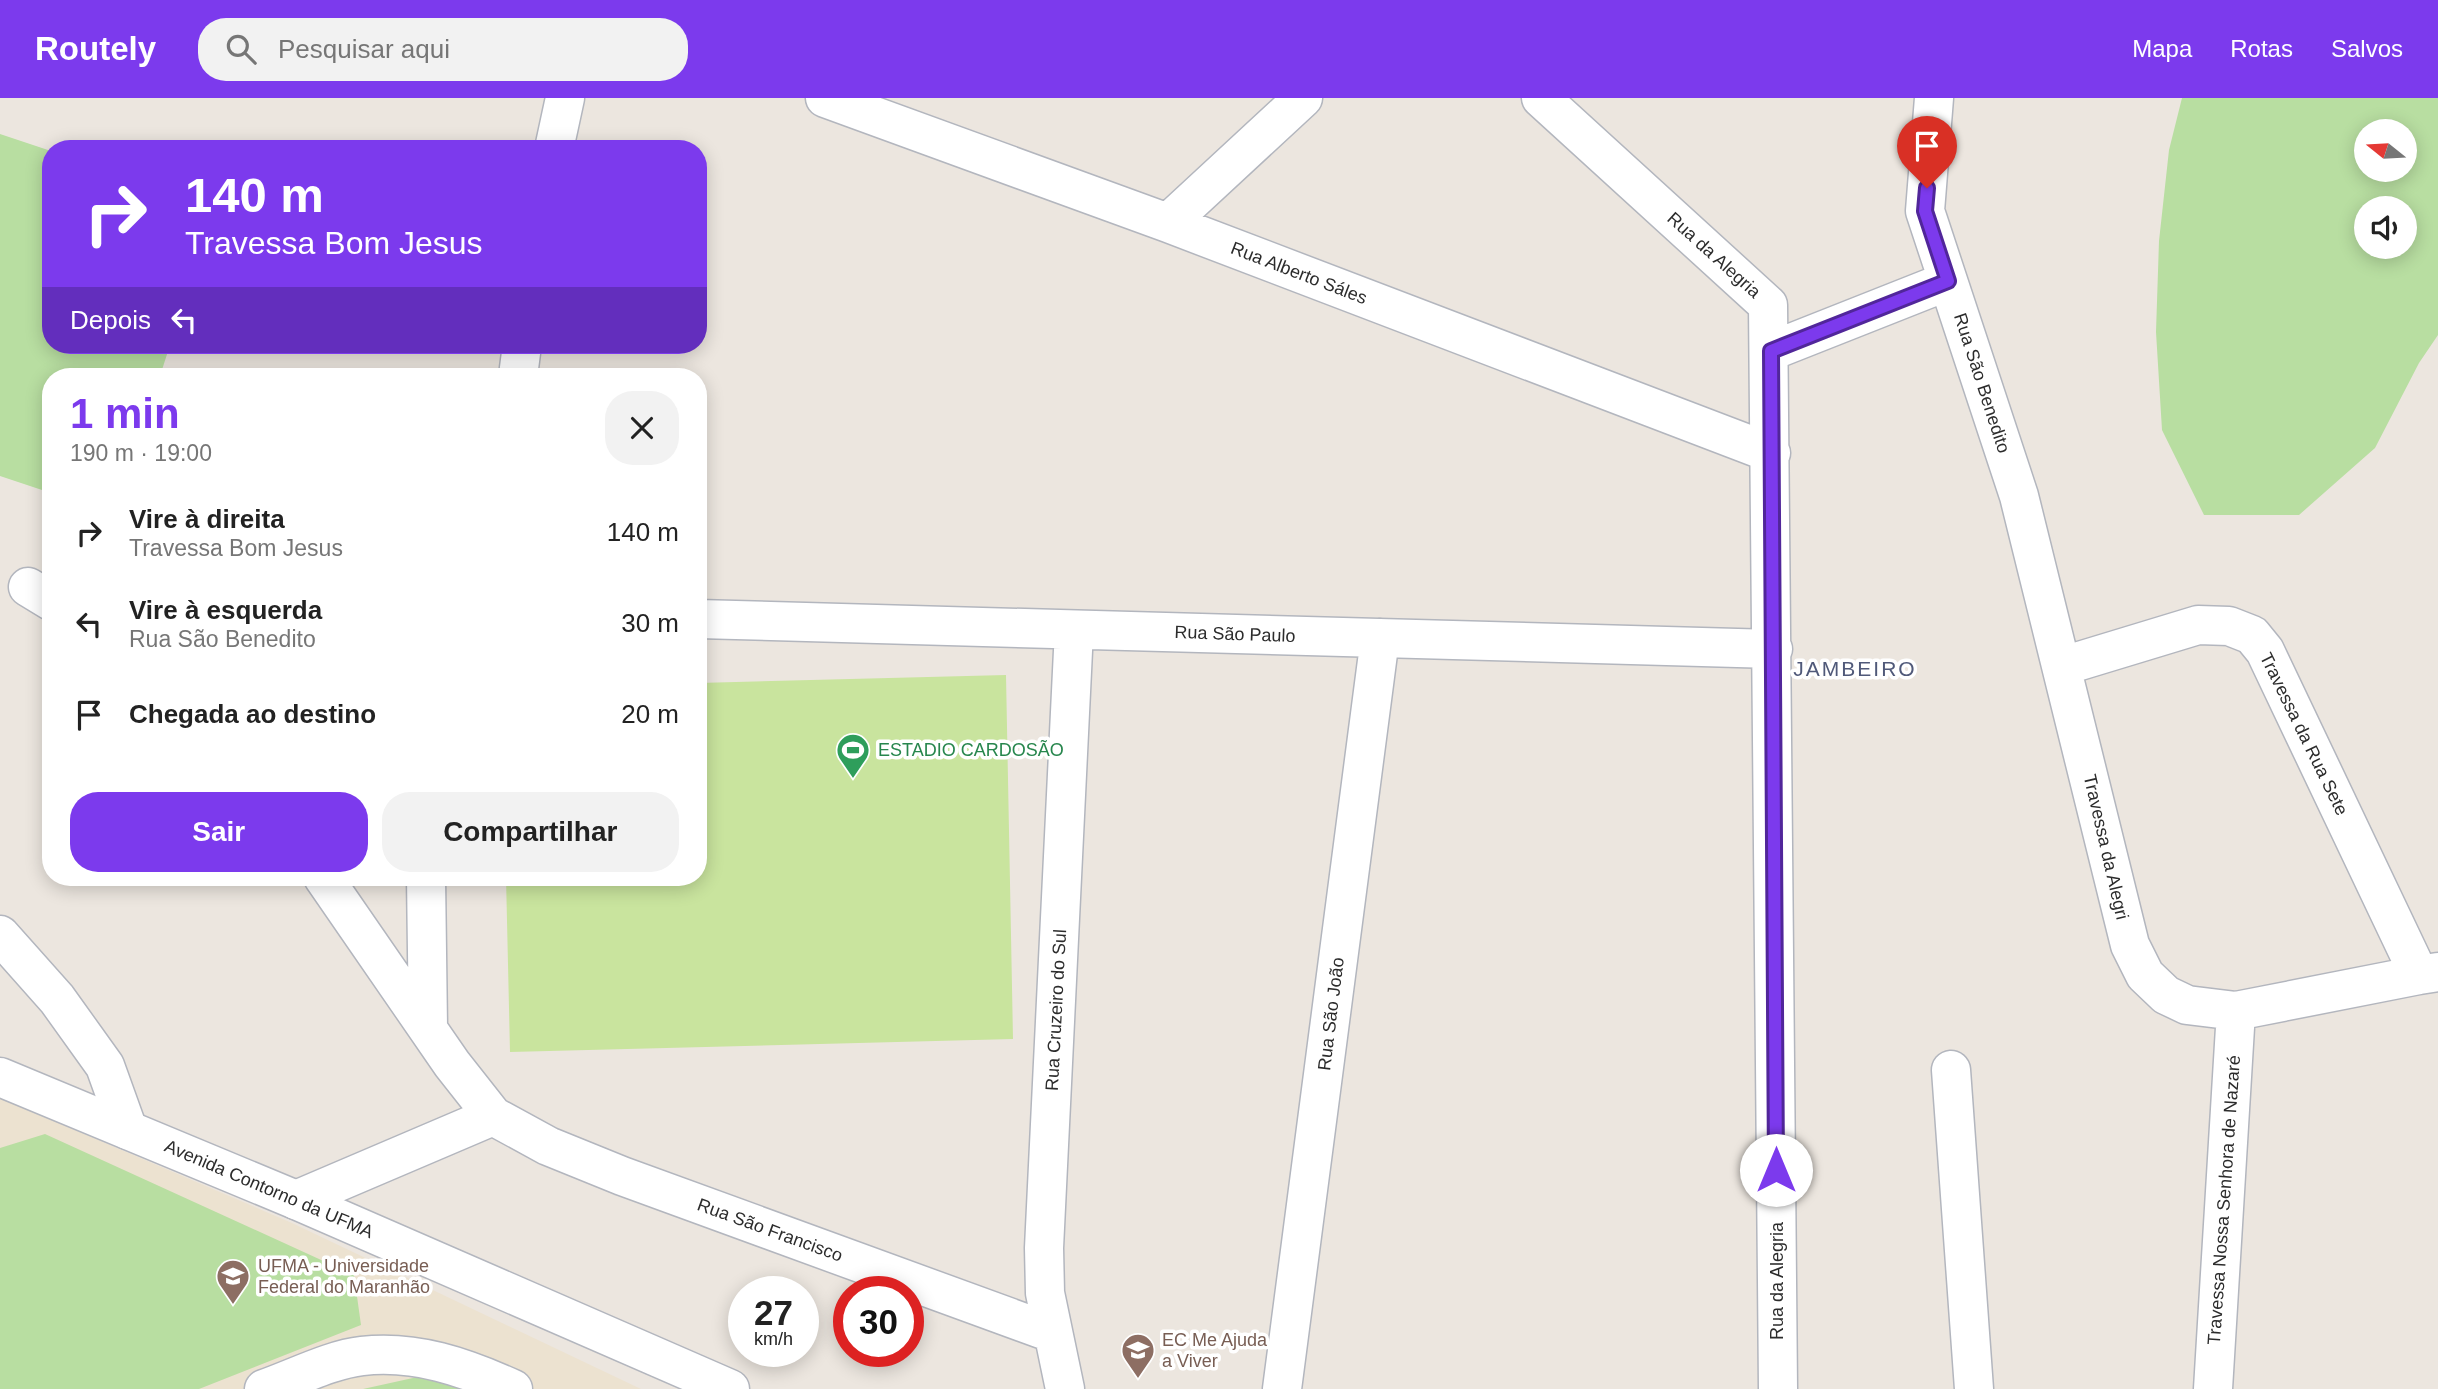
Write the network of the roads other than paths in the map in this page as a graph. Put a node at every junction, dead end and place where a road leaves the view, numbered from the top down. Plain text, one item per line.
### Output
1 (565, 98) edge
2 (825, 98) edge
3 (1303, 98) edge
4 (1541, 98) edge
5 (1934, 98) edge
6 (556, 140) edge
7 (1168, 223) junction
8 (1948, 281) junction
9 (1771, 351) junction
10 (1771, 453) junction
11 (707, 619) edge
12 (1074, 630) junction
13 (1380, 638) junction
14 (1773, 649) junction
15 (2063, 666) junction
16 (329, 886) edge
17 (426, 886) edge
18 (0, 935) edge
19 (2428, 974) edge
20 (2187, 1005) joint
21 (2236, 1011) junction
22 (428, 1027) junction
23 (1951, 1070) dead end
24 (0, 1077) edge
25 (493, 1116) junction
26 (128, 1129) junction
27 (296, 1200) junction
28 (1052, 1333) junction
29 (264, 1389) edge
30 (513, 1389) edge
31 (730, 1389) edge
32 (1065, 1389) edge
33 (1282, 1389) edge
34 (1778, 1389) edge
35 (1974, 1389) edge
36 (2213, 1389) edge

1 - 6 street
2 - 7 street, Rua Alberto Sáles
3 - 7 street
4 - 9 street, Rua da Alegria
5 - 8 street, Rua São Benedito
7 - 10 street, Rua Alberto Sáles
8 - 9 street
8 - 15 street, Rua São Benedito
9 - 10 street, Rua da Alegria
10 - 14 street, Rua da Alegria
11 - 12 street, Rua São Paulo
12 - 13 street, Rua São Paulo
12 - 28 street, Rua Cruzeiro do Sul
13 - 14 street, Rua São Paulo
13 - 33 street, Rua São João
14 - 34 street, Rua da Alegria
15 - 19 street, Travessa da Rua Sete
15 - 20 street, Travessa da Alegri
16 - 22 street, Rua São Francisco
17 - 22 street
18 - 26 street
19 - 21 street, Travessa da Rua Sete
20 - 21 street, Travessa da Rua Sete
21 - 36 street, Travessa Nossa Senhora de Nazaré
22 - 25 street, Rua São Francisco
23 - 35 street
24 - 26 street, Avenida Contorno da UFMA
25 - 27 street
25 - 28 street, Rua São Francisco
26 - 27 street, Avenida Contorno da UFMA
27 - 31 street, Avenida Contorno da UFMA
28 - 32 street, Rua Cruzeiro do Sul
29 - 30 street

